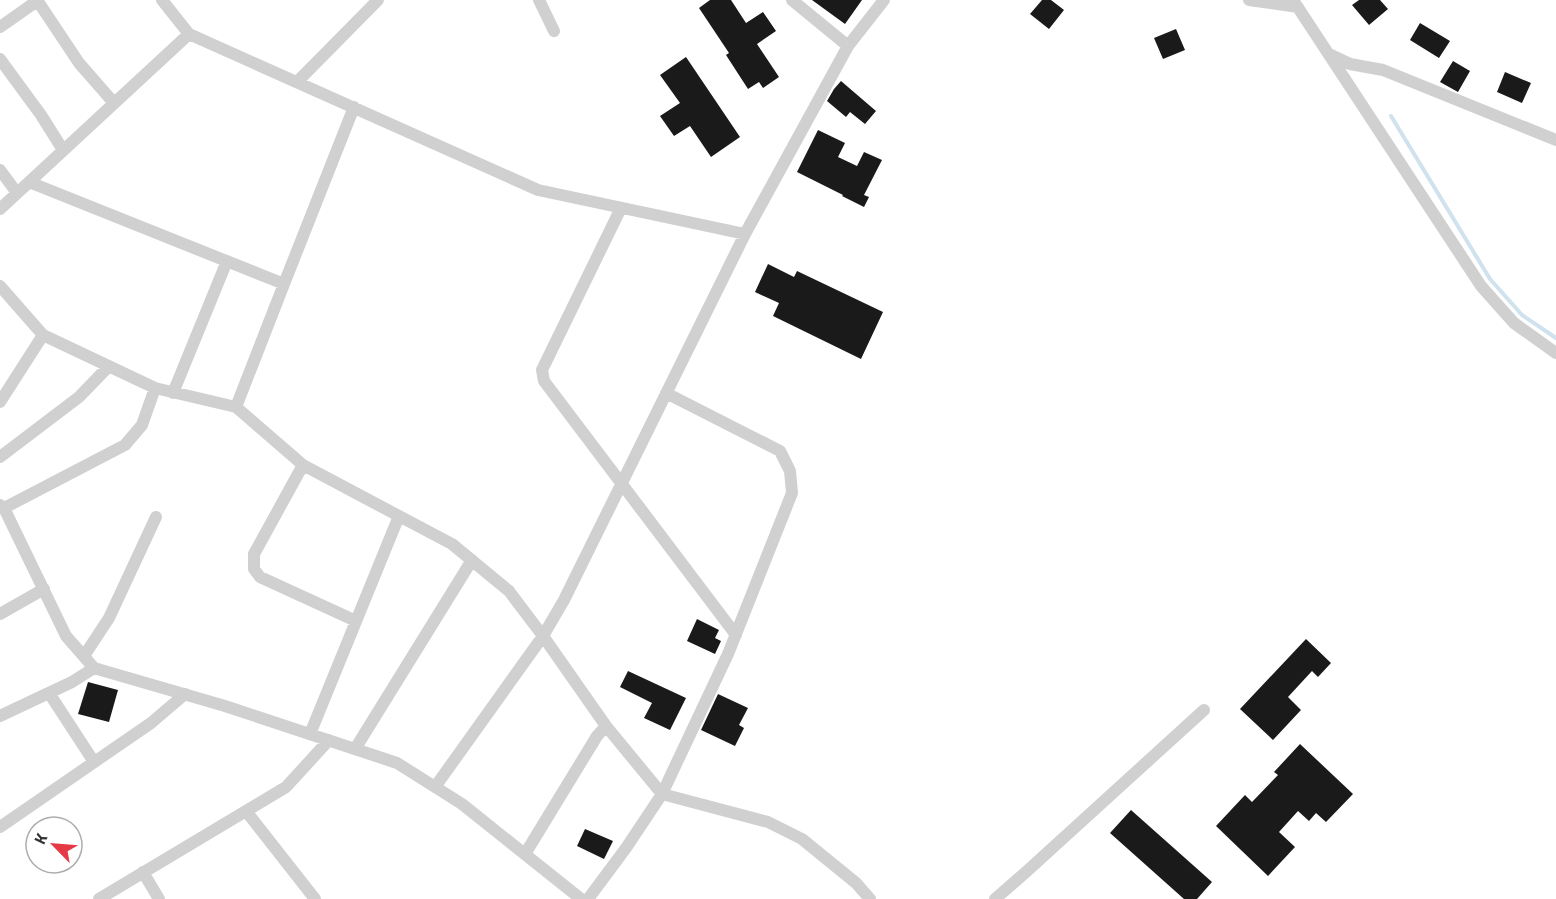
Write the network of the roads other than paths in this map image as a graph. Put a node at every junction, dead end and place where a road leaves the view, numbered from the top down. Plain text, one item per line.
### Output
1 (37, 0) edge
2 (162, 0) edge
3 (378, 0) edge
4 (539, 0) edge
5 (792, 0) edge
6 (884, 0) edge
7 (1249, 0) edge
8 (1295, 3) edge
9 (0, 27) edge
10 (554, 31) dead end
11 (189, 34) junction
12 (848, 46) junction
13 (1329, 54) junction
14 (0, 59) edge
15 (297, 82) junction
16 (114, 103) junction
17 (354, 107) junction
18 (1556, 140) edge
19 (63, 150) junction
20 (0, 170) edge
21 (28, 182) junction
22 (17, 193) junction
23 (621, 208) junction
24 (0, 209) edge
25 (745, 234) junction
26 (227, 261) junction
27 (284, 284) junction
28 (0, 286) edge
29 (44, 335) junction
30 (1556, 353) edge
31 (109, 366) junction
32 (155, 388) junction
33 (173, 393) junction
34 (666, 393) junction
35 (0, 402) edge
36 (236, 407) junction
37 (0, 457) edge
38 (303, 465) junction
39 (622, 484) junction
40 (2, 507) edge
41 (399, 516) junction
42 (156, 517) dead end
43 (472, 560) junction
44 (44, 589) junction
45 (0, 614) edge
46 (356, 621) junction
47 (736, 635) junction
48 (543, 636) junction
49 (84, 656) junction
50 (94, 668) junction
51 (49, 693) junction
52 (186, 694) junction
53 (1204, 710) dead end
54 (0, 716) edge
55 (606, 726) junction
56 (310, 734) junction
57 (329, 740) junction
58 (354, 749) junction
59 (94, 762) junction
60 (435, 787) junction
61 (662, 794) junction
62 (246, 811) junction
63 (0, 827) edge
64 (525, 854) junction
65 (143, 872) junction
66 (99, 899) edge
67 (159, 899) edge
68 (315, 899) edge
69 (581, 899) edge
70 (588, 899) edge
71 (870, 899) edge
72 (995, 899) edge

1 - 9 street
1 - 16 street
2 - 11 street
3 - 15 street
4 - 10 street
5 - 12 street
6 - 12 street
7 - 8 street
8 - 13 street
11 - 15 street
11 - 16 street
12 - 25 street
13 - 18 street
13 - 30 street
14 - 19 street
15 - 17 street
16 - 19 street
17 - 23 street
17 - 27 street
19 - 21 street
20 - 22 street
21 - 22 street
21 - 26 street
22 - 24 street
23 - 25 street
23 - 39 street
25 - 34 street
26 - 27 street
26 - 33 street
27 - 36 street
28 - 29 street
29 - 31 street
29 - 35 street
31 - 32 street
31 - 37 street
32 - 33 street
32 - 40 street
33 - 36 street
34 - 39 street
34 - 47 street
36 - 38 street
38 - 41 street
38 - 46 street
39 - 47 street
39 - 48 street
40 - 44 street
41 - 43 street
41 - 46 street
42 - 49 street
43 - 48 street
43 - 58 street
44 - 45 street
44 - 49 street
46 - 56 street
47 - 61 street
48 - 55 street
48 - 60 street
49 - 50 street
50 - 51 street
50 - 52 street
51 - 54 street
51 - 59 street
52 - 56 street
52 - 59 street
53 - 72 street
55 - 61 street
55 - 64 street
56 - 57 street
57 - 58 street
57 - 62 street
58 - 60 street
59 - 63 street
60 - 64 street
61 - 70 street
61 - 71 street
62 - 65 street
62 - 68 street
64 - 69 street
65 - 66 street
65 - 67 street

